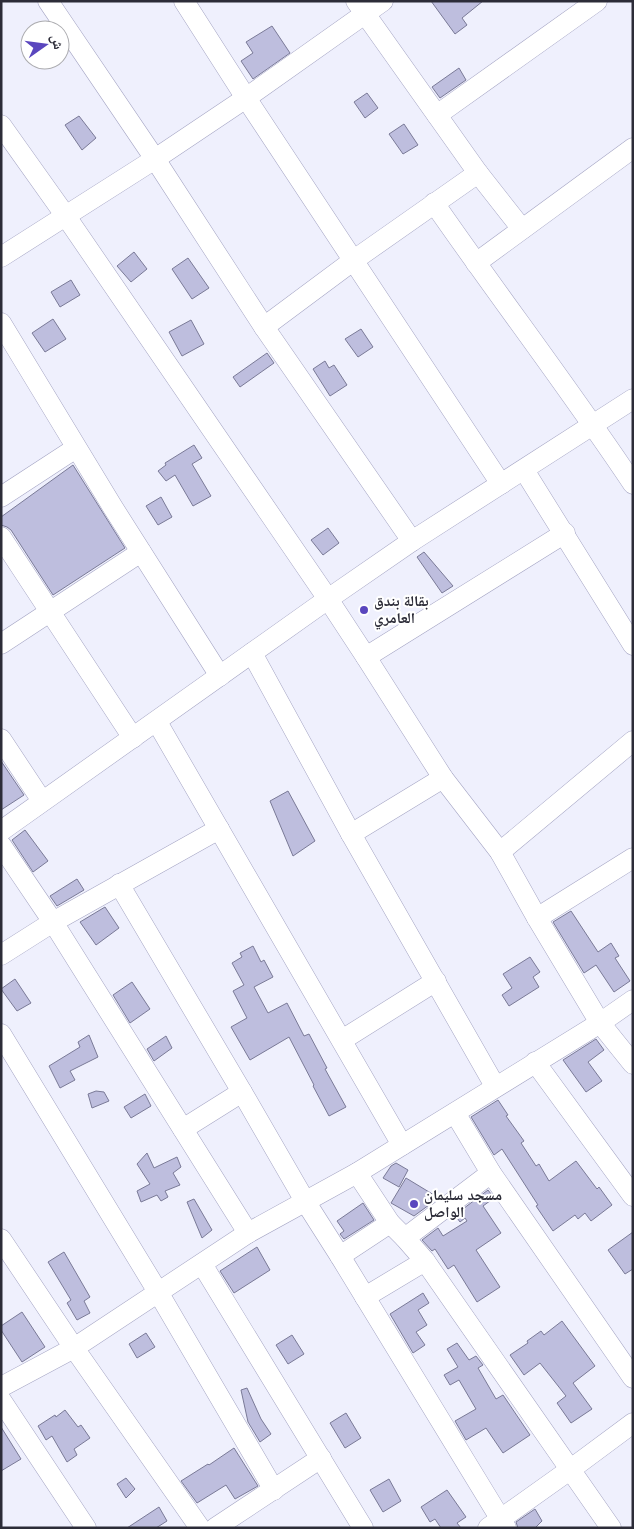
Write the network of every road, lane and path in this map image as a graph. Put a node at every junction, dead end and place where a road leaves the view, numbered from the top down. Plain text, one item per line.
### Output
1 (48, 1) edge
2 (184, 1) edge
3 (383, 1) edge
4 (597, 1) edge
5 (361, 8) edge
6 (246, 98) junction
7 (437, 115) junction
8 (1, 125) edge
9 (633, 148) edge
10 (155, 159) junction
11 (478, 173) junction
12 (434, 203) junction
13 (65, 215) junction
14 (522, 229) junction
15 (1, 257) edge
16 (354, 260) junction
17 (476, 263) junction
18 (1, 323) edge
19 (264, 327) junction
20 (633, 399) edge
21 (593, 425) junction
22 (76, 448) junction
23 (524, 470) junction
24 (501, 484) junction
25 (633, 484) edge
26 (1, 497) edge
27 (565, 533) junction
28 (1, 537) edge
29 (412, 541) junction
30 (141, 552) junction
31 (328, 599) junction
32 (51, 612) junction
33 (1, 644) edge
34 (633, 645) edge
35 (252, 653) junction
36 (366, 657) junction
37 (220, 676) junction
38 (156, 722) junction
39 (133, 738) junction
40 (1, 739) edge
41 (633, 741) edge
42 (443, 778) junction
43 (42, 801) junction
44 (219, 829) junction
45 (1, 831) edge
46 (351, 834) junction
47 (1, 845) edge
48 (500, 852) junction
49 (633, 858) edge
50 (119, 884) junction
51 (537, 918) junction
52 (52, 922) junction
53 (1, 955) edge
54 (436, 981) junction
55 (633, 1000) edge
56 (600, 1022) junction
57 (1, 1034) edge
58 (342, 1040) junction
59 (535, 1062) junction
60 (633, 1064) edge
61 (495, 1086) junction
62 (242, 1092) junction
63 (455, 1113) junction
64 (183, 1129) junction
65 (402, 1145) junction
66 (357, 1172) junction
67 (491, 1173) junction
68 (633, 1196) edge
69 (305, 1201) junction
70 (390, 1223) junction
71 (248, 1232) junction
72 (405, 1238) junction
73 (1, 1239) edge
74 (340, 1256) junction
75 (425, 1261) junction
76 (202, 1264) junction
77 (158, 1292) junction
78 (365, 1297) junction
79 (74, 1348) junction
80 (633, 1378) edge
81 (1, 1387) edge
82 (1, 1400) edge
83 (633, 1423) edge
84 (321, 1458) junction
85 (571, 1469) junction
86 (274, 1490) junction
87 (498, 1525) edge
88 (86, 1528) edge
89 (200, 1528) edge
90 (215, 1528) edge
91 (363, 1528) edge
92 (611, 1528) edge

1 - 10 street
2 - 6 street
3 - 5 street
4 - 7 street
5 - 6 street
5 - 7 street
6 - 10 street
6 - 16 street
7 - 11 street
8 - 13 street
9 - 14 street
10 - 13 street
10 - 19 street
11 - 12 street
11 - 14 street
12 - 16 street
12 - 17 street
13 - 15 street
13 - 31 street
14 - 17 street
16 - 19 street
16 - 24 street
17 - 21 street
18 - 22 street
19 - 29 street
20 - 21 street
21 - 23 street
21 - 25 street
22 - 26 street
22 - 30 street
23 - 24 street
23 - 27 street
24 - 29 street
27 - 34 street
27 - 36 street
28 - 32 street
29 - 31 street
30 - 32 street
30 - 37 street
31 - 35 street
31 - 36 street
32 - 33 street
32 - 39 street
35 - 37 street
35 - 46 street
36 - 42 street
37 - 38 street
38 - 39 street
38 - 44 street
39 - 43 street
40 - 43 street
41 - 48 street
42 - 46 street
42 - 48 street
43 - 45 street
44 - 50 street
44 - 58 street
46 - 54 street
47 - 52 street
48 - 51 street
49 - 51 street
50 - 52 street
50 - 62 street
51 - 56 street
52 - 53 street
52 - 64 street
54 - 58 street
54 - 61 street
55 - 56 street
56 - 59 street
56 - 60 street
57 - 77 street
58 - 65 street
59 - 61 street
59 - 68 street
61 - 63 street
62 - 64 street
62 - 69 street
63 - 65 street
63 - 67 street
64 - 71 street
65 - 66 street
66 - 69 street
66 - 70 street
67 - 72 street
67 - 80 street
69 - 71 street
69 - 74 street
70 - 72 street
70 - 74 street
71 - 76 street
72 - 75 street
73 - 79 street
74 - 78 street
75 - 78 street
75 - 85 street
76 - 77 street
76 - 84 street
77 - 79 street
77 - 86 street
78 - 87 street
79 - 81 street
79 - 89 street
82 - 88 street
83 - 85 street
84 - 86 street
84 - 91 street
85 - 87 street
85 - 92 street
86 - 90 street

